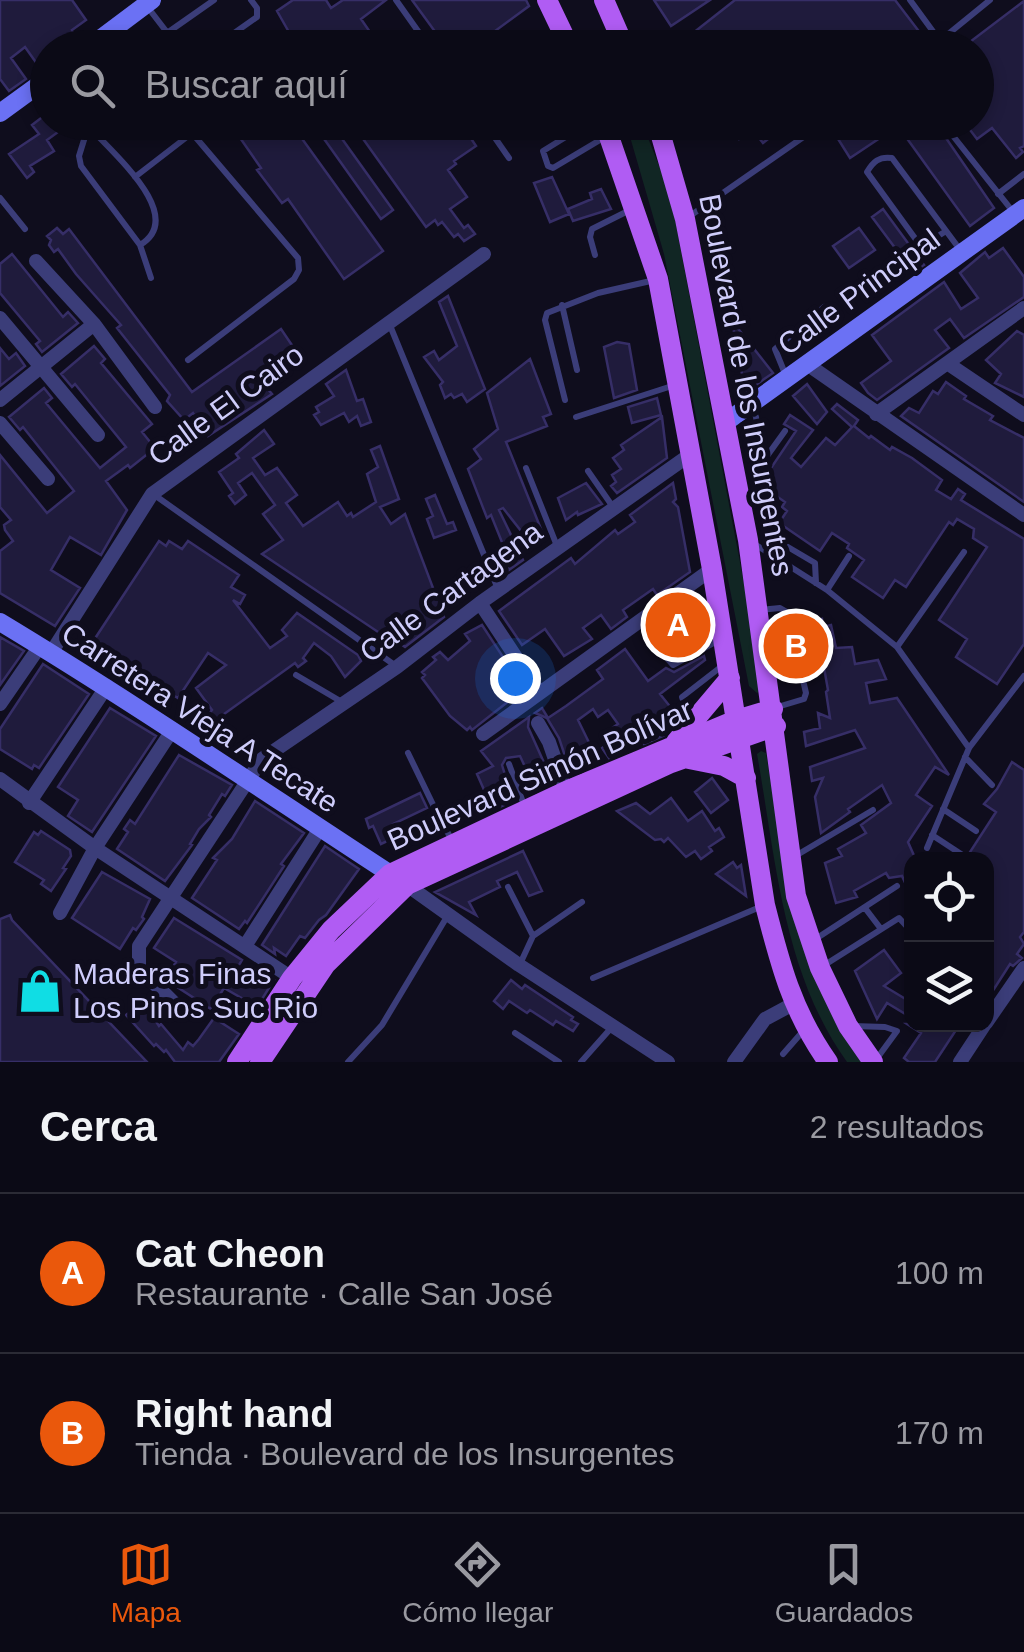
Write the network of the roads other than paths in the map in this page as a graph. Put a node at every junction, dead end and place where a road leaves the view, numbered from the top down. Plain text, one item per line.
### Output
1 (214, 0) edge
2 (251, 0) edge
3 (396, 0) edge
4 (547, 0) edge
5 (604, 0) edge
6 (910, 0) edge
7 (990, 0) edge
8 (147, 2) edge
9 (111, 30) edge
10 (166, 30) edge
11 (170, 30) edge
12 (238, 30) edge
13 (417, 30) edge
14 (561, 30) edge
15 (618, 30) edge
16 (932, 30) edge
17 (953, 30) edge
18 (30, 91) edge
19 (0, 113) edge
20 (83, 140) edge
21 (100, 140) edge
22 (184, 140) edge
23 (197, 140) edge
24 (496, 140) edge
25 (561, 140) edge
26 (592, 140) edge
27 (611, 140) edge
28 (662, 140) edge
29 (799, 140) edge
30 (956, 140) edge
31 (509, 158) dead end
32 (1024, 174) edge
33 (135, 177) junction
34 (998, 194) junction
35 (0, 198) edge
36 (636, 207) junction
37 (1019, 211) edge
38 (686, 219) junction
39 (25, 229) dead end
40 (946, 232) junction
41 (140, 245) junction
42 (962, 252) junction
43 (484, 254) dead end
44 (595, 255) dead end
45 (36, 260) dead end
46 (151, 278) dead end
47 (658, 279) junction
48 (562, 305) junction
49 (824, 307) dead end
50 (1022, 313) edge
51 (0, 318) edge
52 (388, 320) junction
53 (94, 324) junction
54 (188, 360) dead end
55 (807, 364) junction
56 (947, 364) junction
57 (40, 366) junction
58 (577, 370) dead end
59 (786, 378) junction
60 (678, 384) junction
61 (0, 400) edge
62 (564, 400) dead end
63 (751, 406) junction
64 (156, 407) dead end
65 (876, 414) junction
66 (1024, 416) edge
67 (576, 417) dead end
68 (726, 422) junction
69 (0, 423) edge
70 (785, 430) dead end
71 (98, 435) dead end
72 (690, 454) junction
73 (761, 464) junction
74 (526, 468) dead end
75 (588, 471) dead end
76 (48, 479) dead end
77 (152, 494) junction
78 (614, 508) junction
79 (1024, 515) edge
80 (748, 540) junction
81 (558, 548) junction
82 (964, 552) dead end
83 (849, 556) dead end
84 (712, 568) junction
85 (816, 583) junction
86 (498, 590) junction
87 (827, 590) junction
88 (480, 603) junction
89 (758, 611) junction
90 (799, 619) dead end
91 (0, 622) edge
92 (648, 637) dead end
93 (723, 638) junction
94 (898, 647) junction
95 (45, 650) junction
96 (765, 658) junction
97 (397, 666) junction
98 (728, 671) junction
99 (296, 676) dead end
100 (1024, 676) edge
101 (107, 686) junction
102 (538, 692) junction
103 (344, 703) junction
104 (0, 704) edge
105 (531, 713) junction
106 (774, 718) junction
107 (172, 729) junction
108 (737, 729) junction
109 (483, 734) dead end
110 (677, 752) junction
111 (967, 752) junction
112 (408, 753) dead end
113 (509, 764) dead end
114 (746, 778) junction
115 (0, 779) edge
116 (248, 779) junction
117 (992, 784) dead end
118 (566, 791) junction
119 (29, 803) junction
120 (943, 808) junction
121 (873, 810) dead end
122 (526, 811) junction
123 (439, 816) junction
124 (319, 830) junction
125 (407, 831) dead end
126 (976, 831) dead end
127 (932, 835) junction
128 (454, 843) junction
129 (95, 848) junction
130 (927, 848) dead end
131 (958, 852) edge
132 (792, 858) junction
133 (398, 880) junction
134 (897, 886) dead end
135 (508, 887) dead end
136 (170, 895) junction
137 (582, 902) dead end
138 (765, 905) junction
139 (865, 908) junction
140 (450, 913) junction
141 (60, 914) dead end
142 (904, 923) edge
143 (880, 929) junction
144 (533, 936) junction
145 (812, 942) junction
146 (245, 946) junction
147 (519, 965) junction
148 (820, 968) junction
149 (1024, 968) edge
150 (292, 978) junction
151 (593, 978) dead end
152 (795, 1003) junction
153 (994, 1012) edge
154 (184, 1013) dead end
155 (848, 1026) junction
156 (612, 1027) junction
157 (804, 1029) junction
158 (981, 1032) edge
159 (514, 1033) dead end
160 (783, 1054) dead end
161 (237, 1062) edge
162 (260, 1062) edge
163 (348, 1062) edge
164 (559, 1062) edge
165 (581, 1062) edge
166 (668, 1062) edge
167 (734, 1062) edge
168 (828, 1062) edge
169 (873, 1062) edge
170 (960, 1062) edge

1 - 11 lane
2 - 12 lane
3 - 13 lane
4 - 14 main road
5 - 15 main road
6 - 16 lane
7 - 17 lane
8 - 9 street
8 - 10 lane
18 - 19 street
20 - 41 lane
21 - 33 lane
22 - 33 lane
23 - 54 lane
24 - 31 lane
25 - 26 lane
27 - 36 main road
28 - 38 main road, Boulevard de los Insurgentes
29 - 38 lane
30 - 34 lane
32 - 34 lane
33 - 41 lane
34 - 37 lane
35 - 39 lane
36 - 44 lane
36 - 47 main road
37 - 42 street, Calle Principal
38 - 68 main road, Boulevard de los Insurgentes
40 - 40 lane
40 - 42 lane
41 - 46 lane
42 - 55 street, Calle Principal
43 - 52 street, Calle El Cairo
45 - 53 street
47 - 48 lane
47 - 60 main road
48 - 58 lane
48 - 62 lane
49 - 59 lane
50 - 56 street
51 - 57 street
52 - 77 street, Calle El Cairo
52 - 86 lane
53 - 57 street
53 - 64 street
55 - 59 street, Calle Principal
55 - 65 street
56 - 65 street
56 - 66 street
57 - 61 street
57 - 71 street
59 - 63 street, Calle Principal
60 - 67 lane
60 - 72 main road
63 - 68 street, Calle Principal
63 - 73 lane
65 - 79 street
68 - 80 main road, Boulevard de los Insurgentes
69 - 76 street
70 - 73 lane
72 - 78 street, Calle Cartagena
72 - 84 main road
73 - 85 lane
74 - 81 lane
75 - 78 lane
77 - 95 street, Calle El Cairo
77 - 97 lane
78 - 81 street, Calle Cartagena
80 - 85 lane
80 - 89 main road, Boulevard de los Insurgentes
81 - 86 street, Calle Cartagena
82 - 94 lane
83 - 87 lane
84 - 93 main road
84 - 102 street
85 - 87 lane
86 - 88 street, Calle Cartagena
87 - 94 lane
88 - 97 street, Calle Cartagena
88 - 102 street
89 - 90 lane
89 - 96 main road, Boulevard de los Insurgentes
91 - 95 street, Carretera Vieja A Tecate
92 - 93 lane
93 - 98 main road
94 - 111 lane
95 - 101 street, Carretera Vieja A Tecate
95 - 104 street, Calle El Cairo
96 - 106 main road, Boulevard de los Insurgentes
96 - 106 lane
97 - 103 street, Calle Cartagena
98 - 108 main road
98 - 110 main road
99 - 103 lane
100 - 111 lane
101 - 107 street, Carretera Vieja A Tecate
101 - 119 street
102 - 105 street
103 - 116 street, Calle Cartagena
105 - 109 street
105 - 118 street
106 - 108 main road, Boulevard Simón Bolívar
106 - 132 main road, Boulevard de los Insurgentes
107 - 116 street, Carretera Vieja A Tecate
107 - 129 street
108 - 110 main road, Boulevard Simón Bolívar
108 - 114 main road
110 - 114 main road
110 - 118 main road, Boulevard Simón Bolívar
110 - 133 main road, Boulevard Simón Bolívar
111 - 117 lane
111 - 120 lane
112 - 123 lane
113 - 122 lane
114 - 138 main road
115 - 119 street
116 - 124 street, Carretera Vieja A Tecate
116 - 136 street, Calle Cartagena
118 - 122 main road, Boulevard Simón Bolívar
119 - 129 street
120 - 126 lane
120 - 127 lane
121 - 132 lane
122 - 128 main road, Boulevard Simón Bolívar
123 - 125 lane
123 - 128 lane
124 - 133 street, Carretera Vieja A Tecate
124 - 146 street
127 - 130 lane
127 - 131 lane
128 - 133 main road, Boulevard Simón Bolívar
129 - 136 street
129 - 141 street
132 - 145 main road, Boulevard de los Insurgentes
133 - 140 street, Carretera Vieja A Tecate
133 - 150 main road, Boulevard Simón Bolívar
133 - 162 main road, Boulevard Simón Bolívar
134 - 139 lane
135 - 144 lane
136 - 146 street
136 - 154 street, Calle Cartagena
137 - 144 lane
138 - 151 lane
138 - 152 main road
139 - 143 lane
139 - 145 lane
140 - 147 street, Carretera Vieja A Tecate
140 - 163 lane
142 - 143 lane
143 - 148 lane
144 - 147 lane
145 - 148 main road, Boulevard de los Insurgentes
146 - 150 street
147 - 156 street, Carretera Vieja A Tecate
148 - 155 main road, Boulevard de los Insurgentes
149 - 153 street
150 - 161 main road, Boulevard Simón Bolívar
152 - 157 main road
152 - 167 street
155 - 169 main road, Boulevard de los Insurgentes
155 - 169 lane
156 - 165 lane
156 - 166 street, Carretera Vieja A Tecate
157 - 160 lane
157 - 168 main road
158 - 170 street
159 - 164 lane

